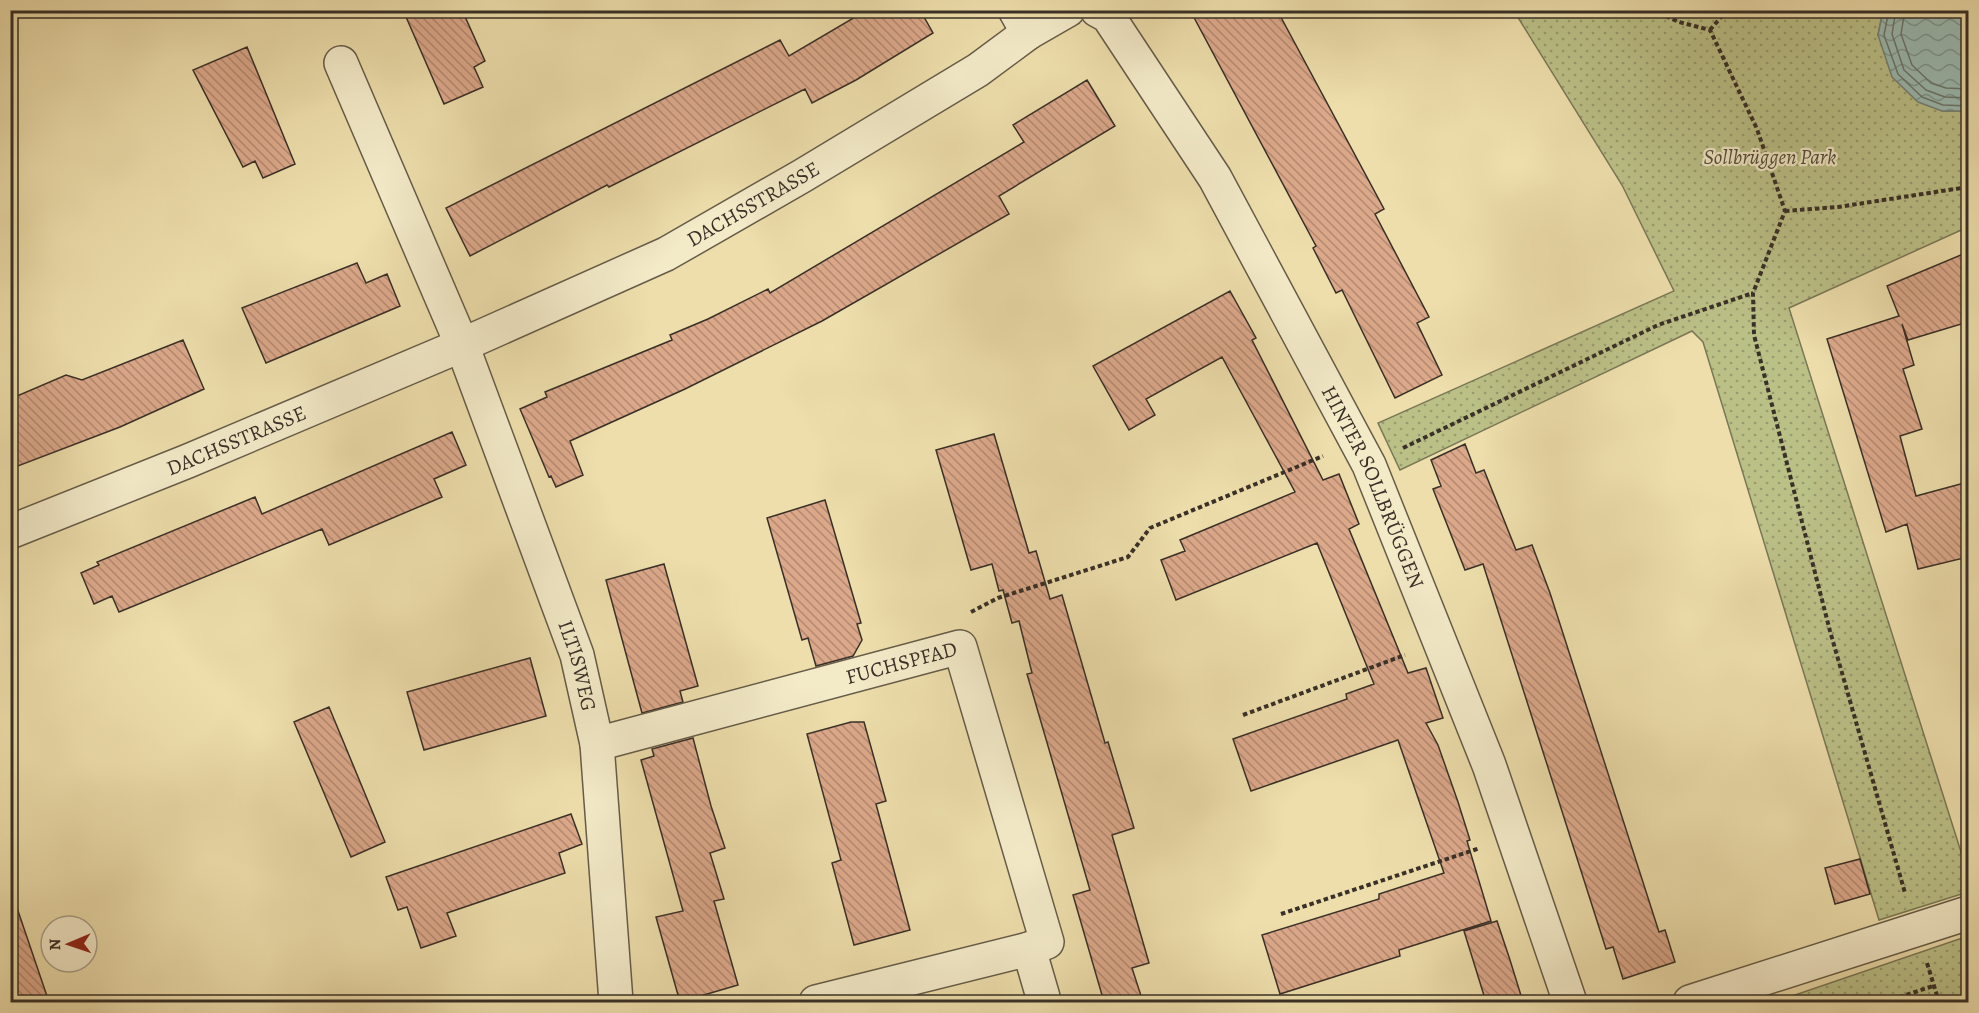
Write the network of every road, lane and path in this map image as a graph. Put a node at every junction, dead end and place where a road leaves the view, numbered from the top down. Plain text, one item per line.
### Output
1 (1068, 10) edge
2 (1097, 10) edge
3 (1652, 10) edge
4 (1726, 10) edge
5 (1021, 22) edge
6 (1710, 30) junction
7 (341, 63) dead end
8 (1968, 187) edge
9 (1785, 211) junction
10 (1753, 293) junction
11 (462, 345) junction
12 (1363, 453) junction
13 (10, 532) edge
14 (1441, 642) junction
15 (960, 647) junction
16 (1243, 715) dead end
17 (597, 744) junction
18 (1513, 837) junction
19 (1968, 913) edge
20 (1281, 914) dead end
21 (1917, 930) junction
22 (1029, 949) junction
23 (1933, 986) junction
24 (1043, 997) dead end
25 (616, 1002) edge
26 (816, 1002) edge
27 (1570, 1002) edge
28 (1690, 1002) edge
29 (1885, 1002) edge
30 (1939, 1002) edge

1 - 5 street
2 - 12 street, HINTER SOLLBRÜGGEN
3 - 6 path
4 - 6 path
5 - 11 street, DACHSSTRASSE
6 - 9 path
7 - 11 street
8 - 9 path
9 - 10 path
10 - 12 path
10 - 21 path
11 - 13 street, DACHSSTRASSE
11 - 17 street, ILTISWEG
12 - 14 street, HINTER SOLLBRÜGGEN
12 - 15 path
14 - 16 path
14 - 18 street, HINTER SOLLBRÜGGEN
15 - 17 street, FUCHSPFAD
15 - 22 street, FUCHSPFAD
17 - 25 street, ILTISWEG
18 - 20 path
18 - 27 street, HINTER SOLLBRÜGGEN
19 - 21 street
21 - 23 path
21 - 28 street
22 - 24 street
22 - 26 street
23 - 29 path
23 - 30 path

